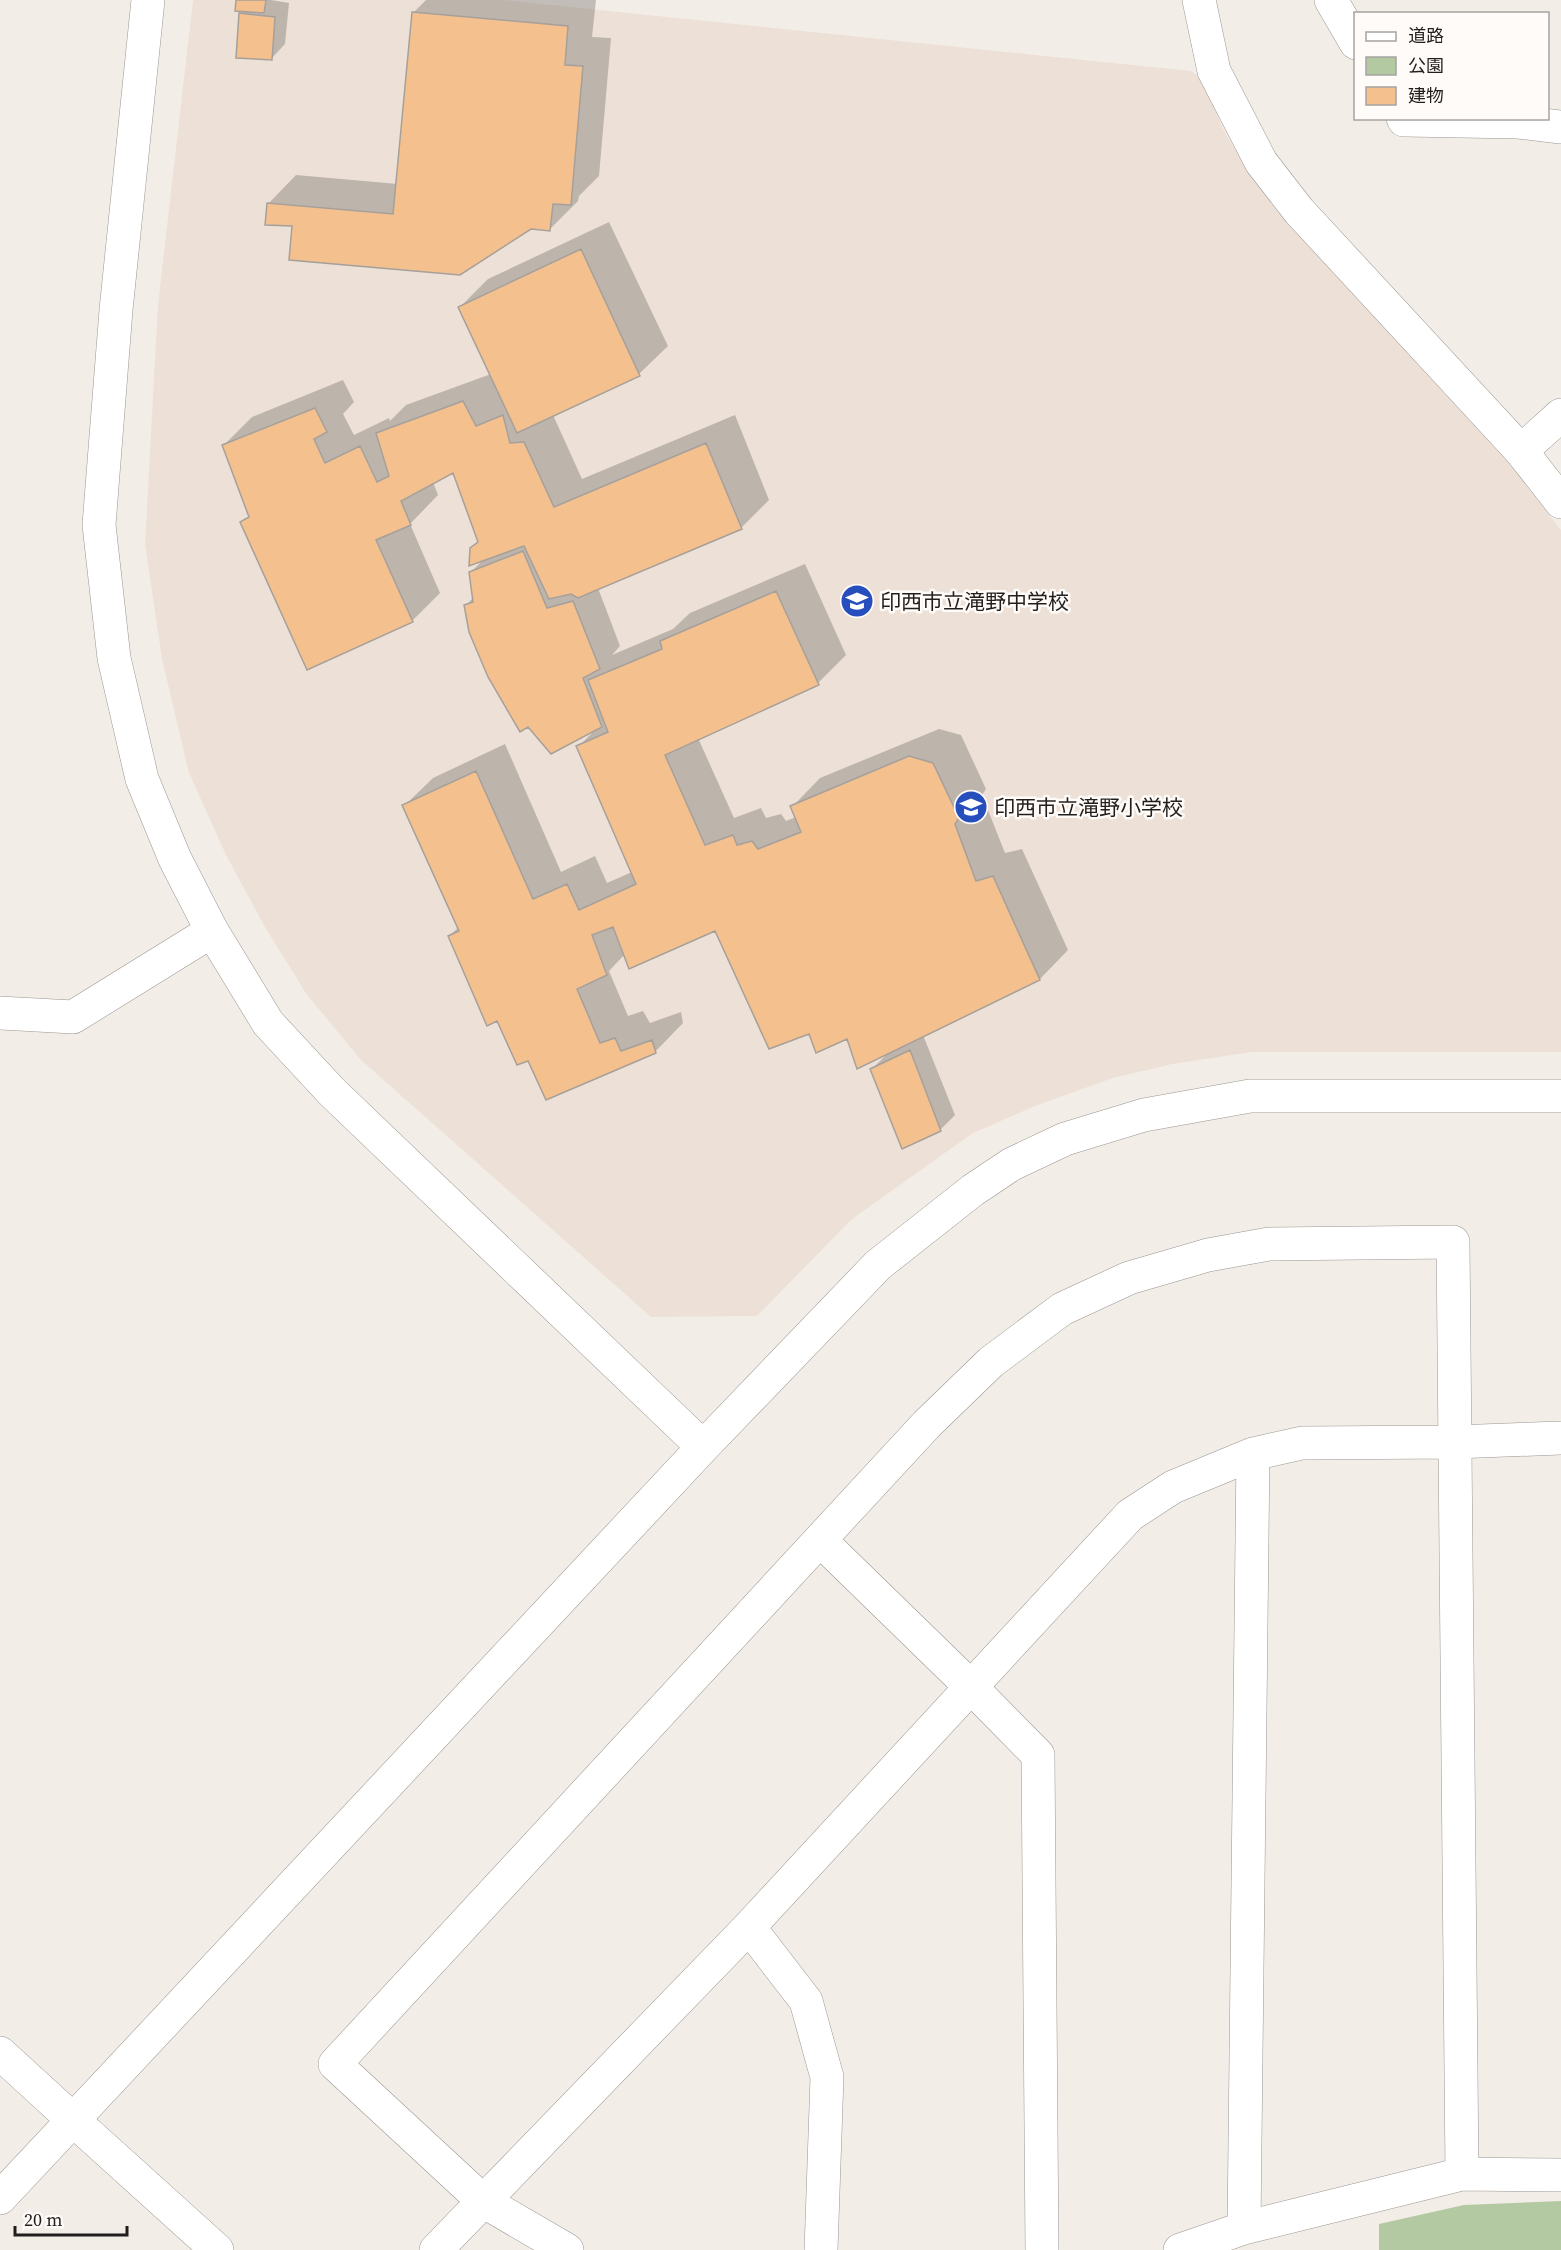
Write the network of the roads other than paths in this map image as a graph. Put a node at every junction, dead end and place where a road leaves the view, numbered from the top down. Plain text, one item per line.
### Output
1 (148, 0) edge
2 (1198, 0) edge
3 (1330, 0) edge
4 (1354, 40) edge
5 (1404, 120) edge
6 (1561, 128) edge
7 (1561, 415) edge
8 (1521, 451) junction
9 (1561, 502) edge
10 (212, 931) junction
11 (0, 1013) edge
12 (1561, 1096) edge
13 (1561, 1438) edge
14 (1454, 1442) junction
15 (703, 1447) junction
16 (1254, 1454) junction
17 (820, 1540) junction
18 (970, 1686) junction
19 (749, 1927) junction
20 (0, 2053) edge
21 (72, 2119) junction
22 (1462, 2174) junction
23 (1561, 2175) edge
24 (0, 2198) edge
25 (483, 2201) junction
26 (1244, 2228) junction
27 (217, 2250) edge
28 (436, 2250) edge
29 (567, 2250) edge
30 (821, 2250) edge
31 (1042, 2250) edge
32 (1180, 2250) edge

1 - 10 street
2 - 8 street
3 - 4 street
5 - 6 street
7 - 8 street
8 - 9 street
10 - 11 street
10 - 15 street
12 - 15 street
13 - 14 street
14 - 16 street
14 - 17 street
14 - 22 street
15 - 21 street
16 - 18 street
16 - 26 street
17 - 18 street
17 - 25 street
18 - 19 street
18 - 31 street
19 - 25 street
19 - 30 street
20 - 21 street
21 - 24 street
21 - 27 street
22 - 23 street
22 - 26 street
25 - 28 street
25 - 29 street
26 - 32 street

